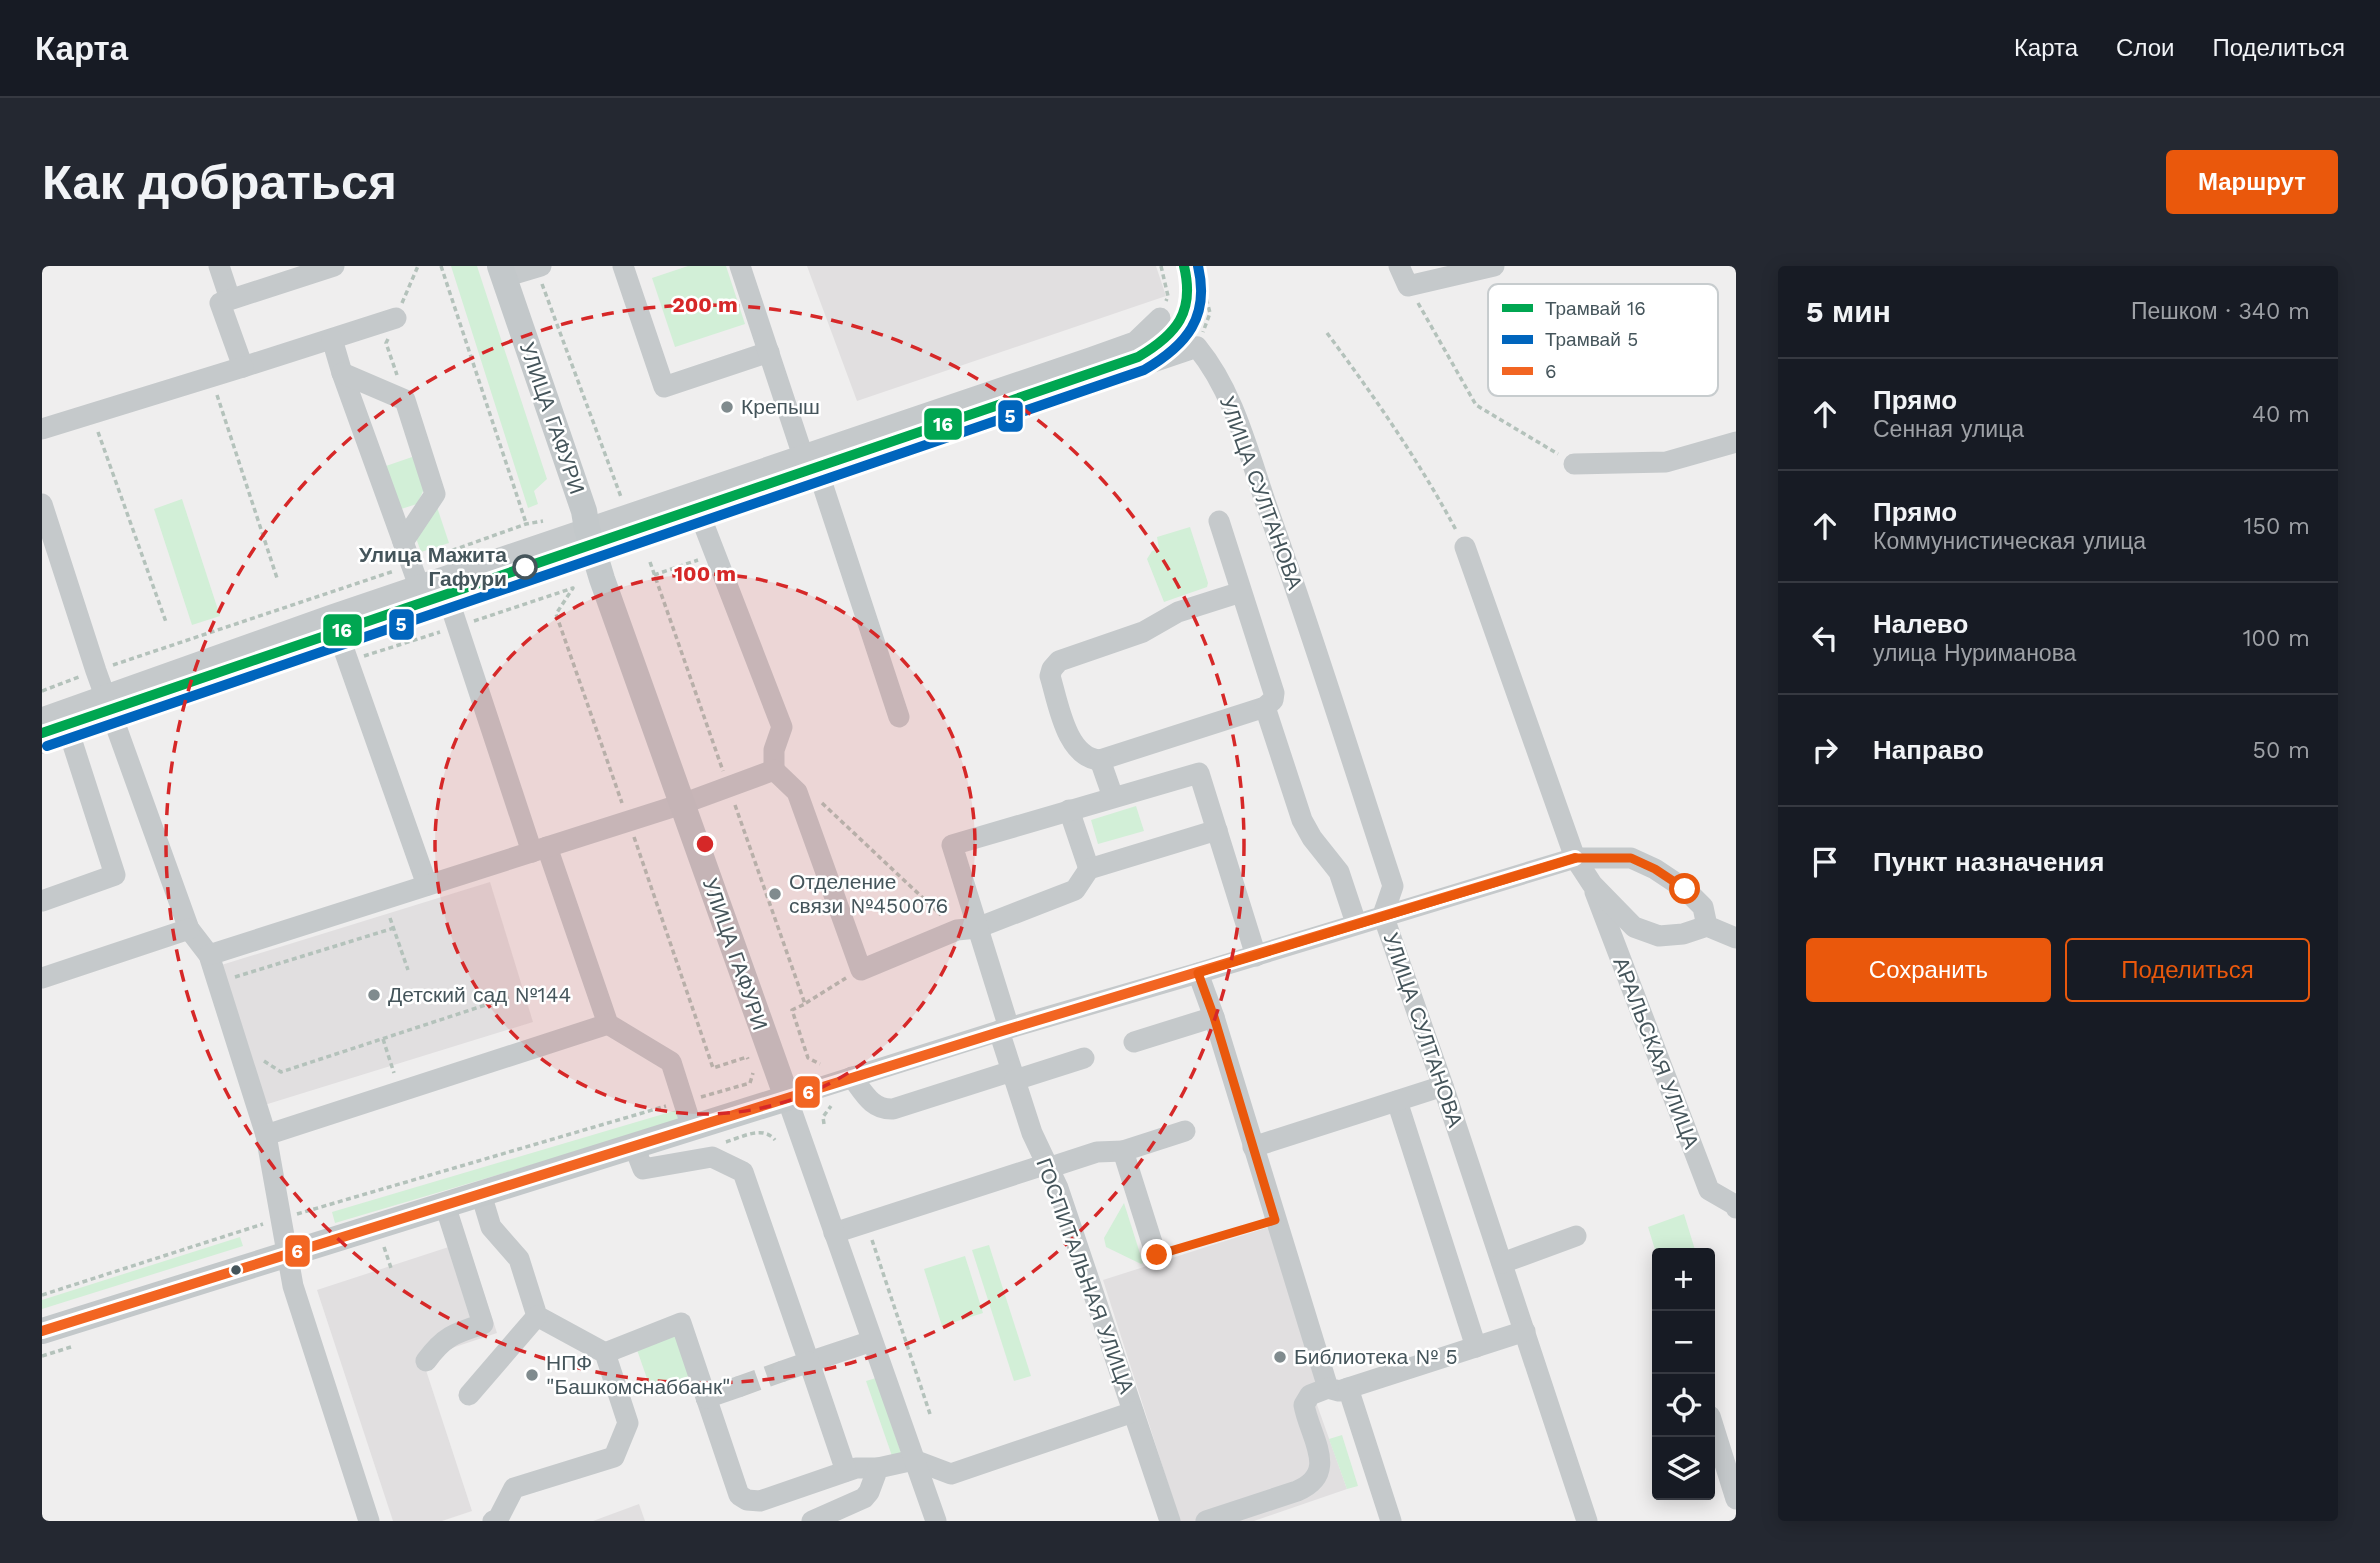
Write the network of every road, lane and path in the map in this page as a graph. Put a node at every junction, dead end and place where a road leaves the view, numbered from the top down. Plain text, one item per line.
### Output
1 (219, 266) edge
2 (334, 266) edge
3 (441, 266) edge
4 (624, 266) edge
5 (740, 266) edge
6 (1161, 266) edge
7 (1198, 266) edge
8 (1399, 266) edge
9 (1494, 266) edge
10 (538, 267) edge
11 (502, 272) edge
12 (1408, 286) junction
13 (230, 299) junction
14 (396, 318) dead end
15 (1160, 318) joint
16 (1327, 332) dead end
17 (332, 339) junction
18 (1197, 347) junction
19 (769, 352) junction
20 (1090, 358) junction
21 (243, 367) junction
22 (342, 373) junction
23 (210, 377) junction
24 (1097, 380) junction
25 (92, 414) junction
26 (42, 429) edge
27 (1736, 442) edge
28 (803, 456) junction
29 (1574, 464) joint
30 (819, 474) junction
31 (676, 497) junction
32 (621, 499) dead end
33 (42, 504) edge
34 (700, 515) junction
35 (549, 521) dead end
36 (1219, 521) dead end
37 (526, 524) junction
38 (590, 540) junction
39 (403, 542) junction
40 (1465, 547) joint
41 (410, 565) junction
42 (277, 578) dead end
43 (419, 586) junction
44 (1241, 592) junction
45 (449, 601) junction
46 (332, 615) junction
47 (166, 622) dead end
48 (457, 626) junction
49 (346, 651) junction
50 (96, 671) junction
51 (42, 691) edge
52 (105, 696) junction
53 (1265, 706) junction
54 (52, 715) edge
55 (899, 717) dead end
56 (113, 719) junction
57 (69, 733) junction
58 (42, 743) edge
59 (1100, 760) junction
60 (774, 770) junction
61 (814, 795) dead end
62 (1113, 797) junction
63 (682, 804) junction
64 (1069, 810) junction
65 (628, 821) junction
66 (1217, 830) junction
67 (540, 850) junction
68 (1575, 858) junction
69 (1088, 869) junction
70 (1592, 884) junction
71 (427, 885) junction
72 (384, 899) junction
73 (42, 901) edge
74 (1383, 915) junction
75 (1356, 923) junction
76 (1707, 926) junction
77 (394, 928) junction
78 (189, 929) junction
79 (967, 929) junction
80 (1736, 937) edge
81 (209, 955) junction
82 (1256, 956) junction
83 (408, 970) dead end
84 (861, 970) junction
85 (1198, 973) junction
86 (42, 978) edge
87 (233, 978) dead end
88 (510, 997) dead end
89 (805, 1004) dead end
90 (792, 1010) dead end
91 (1214, 1017) junction
92 (608, 1024) junction
93 (1004, 1029) junction
94 (383, 1038) junction
95 (1134, 1042) dead end
96 (1084, 1058) dead end
97 (261, 1059) dead end
98 (820, 1064) dead end
99 (1013, 1076) junction
100 (852, 1077) junction
101 (1443, 1086) junction
102 (399, 1090) junction
103 (787, 1098) junction
104 (684, 1101) junction
105 (1397, 1101) junction
106 (833, 1104) dead end
107 (824, 1124) dead end
108 (692, 1128) junction
109 (1185, 1131) dead end
110 (760, 1132) dead end
111 (266, 1135) junction
112 (775, 1140) dead end
113 (634, 1146) junction
114 (1253, 1147) junction
115 (1123, 1151) junction
116 (1047, 1166) junction
117 (481, 1194) junction
118 (445, 1205) junction
119 (1736, 1208) edge
120 (280, 1219) junction
121 (1275, 1220) junction
122 (866, 1222) junction
123 (834, 1233) junction
124 (1576, 1237) dead end
125 (384, 1247) dead end
126 (1154, 1249) joint
127 (286, 1255) junction
128 (1502, 1263) junction
129 (392, 1271) dead end
130 (42, 1295) edge
131 (537, 1317) junction
132 (42, 1331) edge
133 (1525, 1331) junction
134 (872, 1341) junction
135 (1476, 1347) junction
136 (605, 1353) junction
137 (426, 1361) dead end
138 (810, 1362) junction
139 (783, 1371) tunnel mouth
140 (737, 1387) tunnel mouth
141 (1335, 1389) junction
142 (469, 1395) dead end
143 (706, 1398) junction
144 (1133, 1412) junction
145 (930, 1414) dead end
146 (1715, 1432) edge
147 (914, 1460) junction
148 (878, 1468) junction
149 (846, 1471) junction
150 (1736, 1499) edge
151 (369, 1521) edge
152 (493, 1521) edge
153 (812, 1521) edge
154 (936, 1521) edge
155 (1170, 1521) edge
156 (1206, 1521) edge
157 (1391, 1521) edge
158 (1587, 1521) edge

1 - 13 street
2 - 13 street
3 - 37 path
4 - 19 street
5 - 19 street
6 - 15 path
7 - 18 path
8 - 12 street
9 - 12 street
10 - 11 street
10 - 32 path
11 - 38 main road, УЛИЦА ГАФУРИ
12 - 29 path
13 - 21 street
14 - 17 street
15 - 20 street
16 - 40 path
17 - 21 street
17 - 22 street
18 - 24 street
18 - 74 street, УЛИЦА СУЛТАНОВА
19 - 28 street
20 - 24 street
20 - 28 street
21 - 23 street
22 - 39 street
22 - 39 street
23 - 25 street
23 - 42 path
24 - 30 street
25 - 26 street
25 - 47 path
27 - 29 street
28 - 31 street
30 - 34 street
30 - 55 street
31 - 34 street
31 - 38 street
33 - 50 street
34 - 38 street
34 - 60 street
35 - 37 path
36 - 44 street
37 - 41 path
38 - 43 street
38 - 45 street
38 - 63 main road, УЛИЦА ГАФУРИ
39 - 41 street
40 - 68 street
41 - 43 street
41 - 50 path
43 - 46 street
44 - 53 street
44 - 59 street
45 - 48 street
45 - 49 street
46 - 49 street
46 - 52 street
48 - 49 path
48 - 65 path
48 - 67 street
49 - 56 street
49 - 71 street
50 - 51 path
50 - 52 street
52 - 54 street
52 - 56 street
53 - 59 street
53 - 75 street
54 - 57 street
56 - 57 street
56 - 78 street
57 - 58 street
57 - 73 street
59 - 62 street
60 - 63 street
60 - 84 street
61 - 79 path
62 - 64 street
62 - 66 street
63 - 65 street
63 - 103 main road, УЛИЦА ГАФУРИ
64 - 69 street
64 - 79 street, ГОСПИТАЛЬНАЯ УЛИЦА
65 - 67 street
65 - 104 path
66 - 69 street
66 - 82 street
67 - 71 street
67 - 92 street
68 - 70 street
68 - 74 street
68 - 76 street
69 - 79 street
70 - 76 street
70 - 119 street, АРАЛЬСКАЯ УЛИЦА
71 - 72 street
72 - 77 path
72 - 81 street
74 - 75 street
74 - 101 street, УЛИЦА СУЛТАНОВА
75 - 82 street
76 - 80 street
77 - 83 path
77 - 87 path
78 - 81 street
78 - 86 street
79 - 84 street
79 - 93 street, ГОСПИТАЛЬНАЯ УЛИЦА
81 - 111 street
82 - 85 street
84 - 89 path
85 - 91 street
85 - 93 street
88 - 94 path
90 - 98 path
91 - 95 street
91 - 114 street
92 - 102 street
92 - 104 street
93 - 99 street, ГОСПИТАЛЬНАЯ УЛИЦА
93 - 100 street
94 - 97 path
94 - 102 path
96 - 99 street
99 - 100 street
99 - 116 street, ГОСПИТАЛЬНАЯ УЛИЦА
100 - 103 street
101 - 105 street
101 - 128 street, УЛИЦА СУЛТАНОВА
102 - 111 street
103 - 108 main road
103 - 123 street, УЛИЦА ГАФУРИ
104 - 108 street
104 - 120 path
105 - 114 street
105 - 135 street
106 - 107 path
108 - 113 main road
109 - 115 street
110 - 112 path
111 - 120 street
113 - 117 main road
113 - 138 street
114 - 121 street
115 - 116 street
115 - 126 street
116 - 122 street
116 - 144 street, ГОСПИТАЛЬНАЯ УЛИЦА
117 - 118 main road
117 - 131 street
118 - 127 main road
118 - 137 street
120 - 127 street
120 - 130 path
121 - 126 path
121 - 141 street
122 - 123 street
122 - 145 path
123 - 134 street, УЛИЦА ГАФУРИ
124 - 128 street
125 - 129 path
127 - 132 main road
127 - 151 street
128 - 133 street, УЛИЦА СУЛТАНОВА
131 - 136 street
131 - 142 street
133 - 135 street
133 - 158 street, УЛИЦА СУЛТАНОВА
134 - 138 street
134 - 147 street, УЛИЦА ГАФУРИ
135 - 141 street
136 - 143 street
136 - 152 street
138 - 139 street
138 - 149 street
140 - 143 street
141 - 156 street
141 - 157 street
143 - 149 street
144 - 147 street
144 - 155 street, ГОСПИТАЛЬНАЯ УЛИЦА
146 - 150 street
147 - 148 street
147 - 154 street, УЛИЦА ГАФУРИ
148 - 149 street
148 - 153 street

